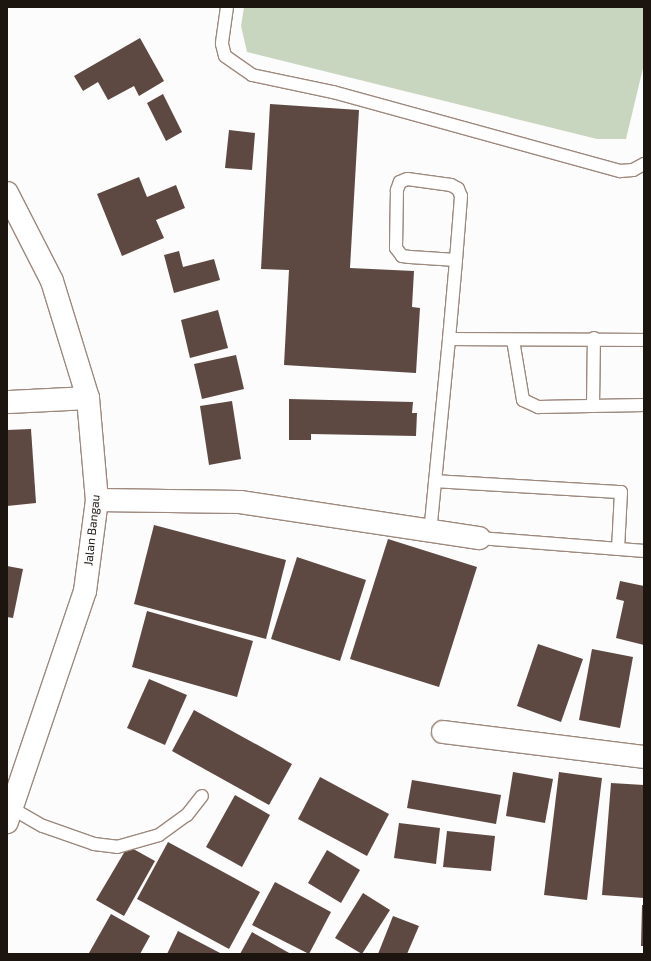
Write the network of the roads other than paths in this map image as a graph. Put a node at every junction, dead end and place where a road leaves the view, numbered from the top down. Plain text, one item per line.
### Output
1 (227, 7) edge
2 (644, 164) edge
3 (7, 193) edge
4 (456, 260) junction
5 (594, 338) junction
6 (449, 339) junction
7 (513, 340) junction
8 (644, 340) edge
9 (88, 398) junction
10 (7, 402) edge
11 (644, 405) edge
12 (593, 406) junction
13 (435, 481) junction
14 (97, 500) junction
15 (430, 533) junction
16 (480, 538) joint
17 (618, 549) junction
18 (644, 551) edge
19 (443, 732) dead end
20 (644, 758) edge
21 (202, 796) dead end
22 (10, 816) edge

1 - 2 lane
3 - 9 street, Jalan Bangau
4 - 4 lane
4 - 6 lane
5 - 7 lane
5 - 8 lane
5 - 12 lane
6 - 7 lane
6 - 13 lane
7 - 12 lane
9 - 10 street
9 - 14 street, Jalan Bangau
11 - 12 lane
13 - 15 lane
13 - 17 lane
14 - 15 street
14 - 22 street, Jalan Bangau
15 - 16 street
16 - 17 lane
17 - 18 lane
19 - 20 street
21 - 22 lane

